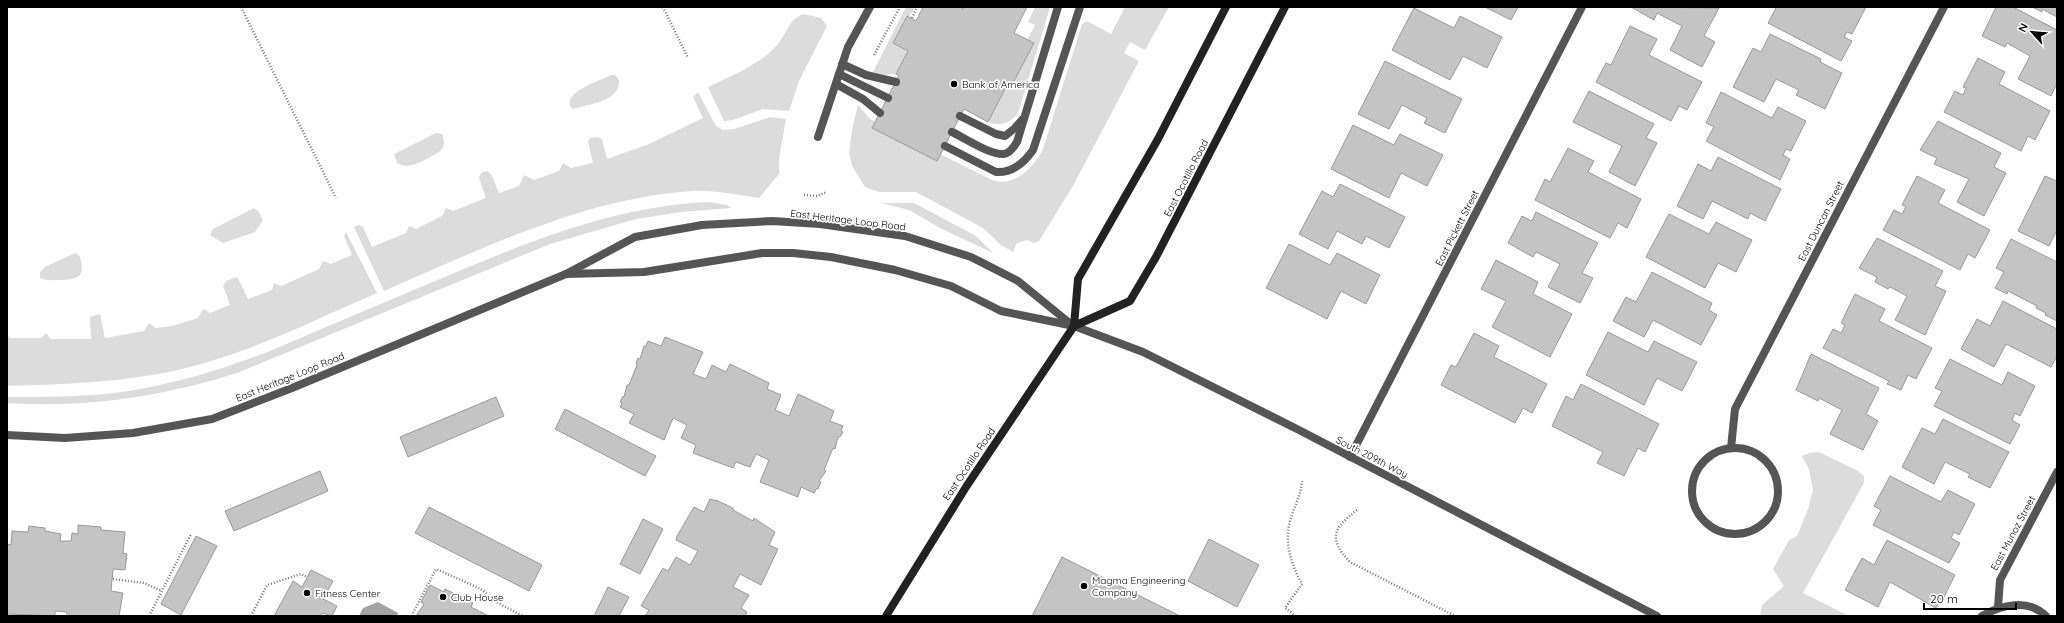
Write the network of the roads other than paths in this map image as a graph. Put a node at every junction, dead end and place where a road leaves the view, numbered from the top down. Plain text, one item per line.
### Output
1 (870, 7) edge
2 (1058, 7) edge
3 (1080, 7) edge
4 (1226, 7) edge
5 (1285, 7) edge
6 (1582, 7) edge
7 (1944, 7) edge
8 (842, 64) junction
9 (839, 74) junction
10 (896, 82) dead end
11 (836, 84) junction
12 (888, 98) dead end
13 (880, 113) dead end
14 (1027, 113) junction
15 (960, 116) dead end
16 (952, 132) dead end
17 (818, 137) dead end
18 (945, 146) dead end
19 (566, 274) junction
20 (1074, 326) junction
21 (7, 435) edge
22 (1731, 448) junction
23 (1350, 457) junction
24 (2057, 472) edge
25 (1998, 607) junction
26 (886, 616) edge
27 (1657, 616) edge
28 (1982, 616) edge
29 (2046, 616) edge

1 - 8 street
2 - 14 street
3 - 18 street
4 - 20 main road, East Ocotillo Road
5 - 20 main road, East Ocotillo Road
6 - 23 street, East Pickett Street
7 - 22 street, East Duncan Street
8 - 9 street
8 - 10 street
9 - 11 street
9 - 12 street
11 - 13 street
11 - 17 street
14 - 15 street
14 - 16 street
19 - 20 street, East Heritage Loop Road
19 - 20 street, East Heritage Loop Road
19 - 21 street, East Heritage Loop Road
20 - 23 street, South 209th Way
20 - 26 main road, East Ocotillo Road
22 - 22 street
23 - 27 street, South 209th Way
24 - 25 street, East Munoz Street
25 - 28 street
25 - 29 street

